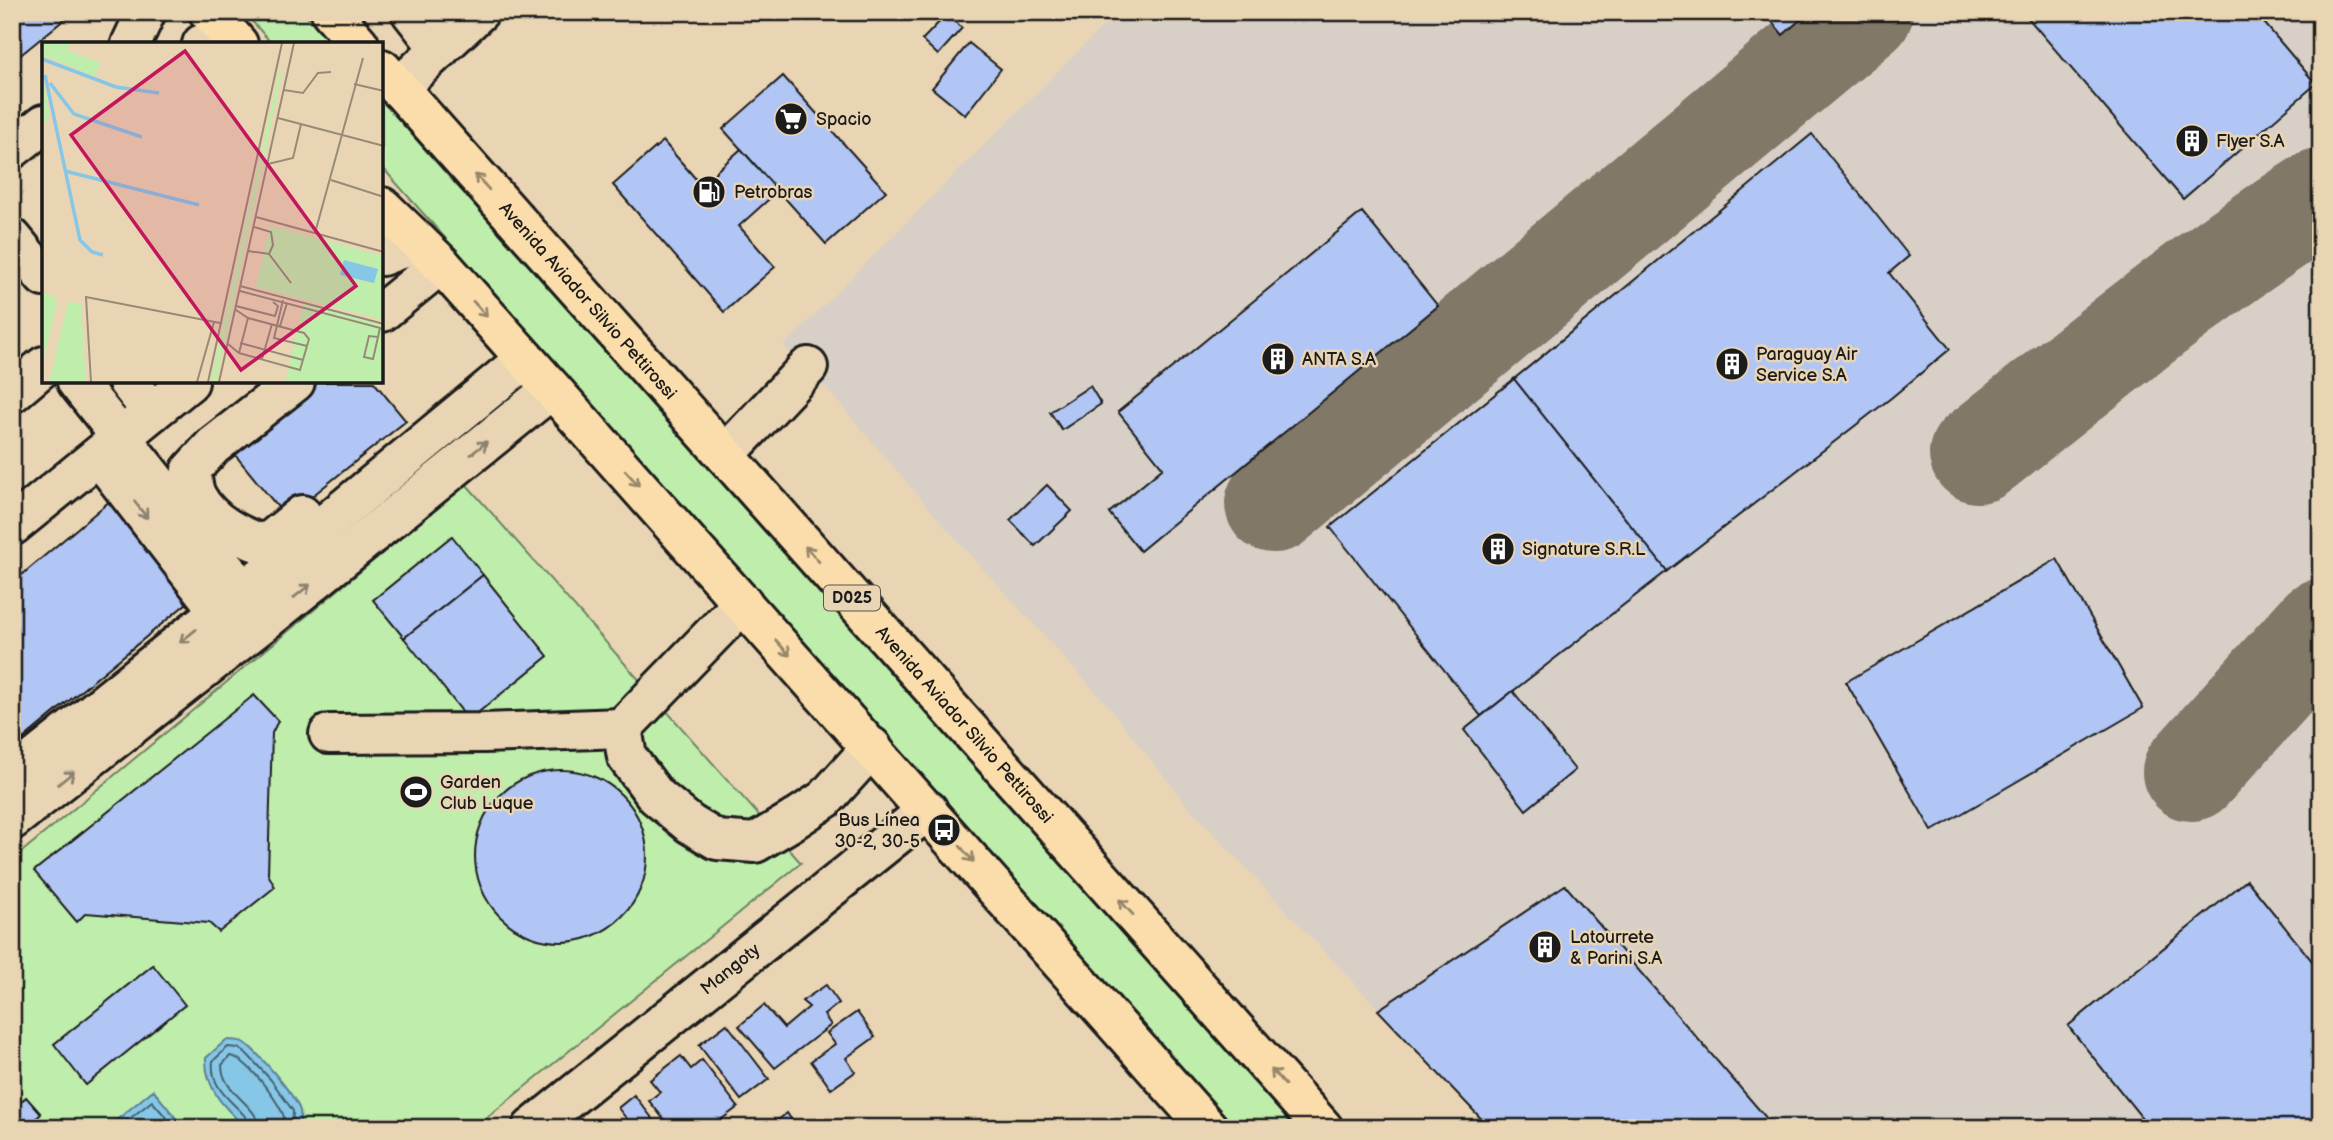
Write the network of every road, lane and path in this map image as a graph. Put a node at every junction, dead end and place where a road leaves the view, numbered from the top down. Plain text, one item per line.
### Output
1 (146, 12) edge
2 (331, 12) edge
3 (411, 12) edge
4 (479, 12) edge
5 (132, 42) edge
6 (357, 42) edge
7 (440, 49) junction
8 (390, 78) edge
9 (42, 126) edge
10 (12, 149) edge
11 (383, 208) edge
12 (429, 253) junction
13 (383, 256) edge
14 (383, 311) edge
15 (525, 359) junction
16 (42, 368) edge
17 (808, 370) dead end
18 (78, 383) edge
19 (129, 383) edge
20 (188, 383) edge
21 (294, 383) edge
22 (552, 389) junction
23 (12, 393) edge
24 (152, 412) junction
25 (453, 418) junction
26 (110, 447) junction
27 (725, 455) junction
28 (12, 526) edge
29 (743, 603) junction
30 (243, 608) junction
31 (622, 728) junction
32 (329, 734) dead end
33 (872, 747) junction
34 (12, 777) edge
35 (928, 810) junction
36 (12, 820) edge
37 (539, 1126) edge
38 (1208, 1128) edge
39 (1323, 1128) edge

1 - 5 street
2 - 6 highway
3 - 7 street
4 - 7 street
7 - 8 street
27 -> 8 highway, Avenida Aviador Silvio Pettirossi / D025
9 - 10 street
11 - 12 highway
12 - 13 street
12 - 14 street
12 -> 15 highway
15 - 22 highway
15 - 25 street
16 - 23 street
17 - 27 street
18 - 26 street
19 - 24 street
20 - 24 street
21 - 25 street
22 -> 29 highway
30 -> 22 street
24 - 26 street
25 - 30 street
26 - 28 street
26 - 30 street
39 -> 27 highway, Avenida Aviador Silvio Pettirossi / D025
29 - 31 street
29 -> 33 highway
30 -> 34 street
36 -> 30 street
31 - 32 street
31 - 33 street
33 - 35 highway
35 - 37 street, Mangoty
35 -> 38 highway

